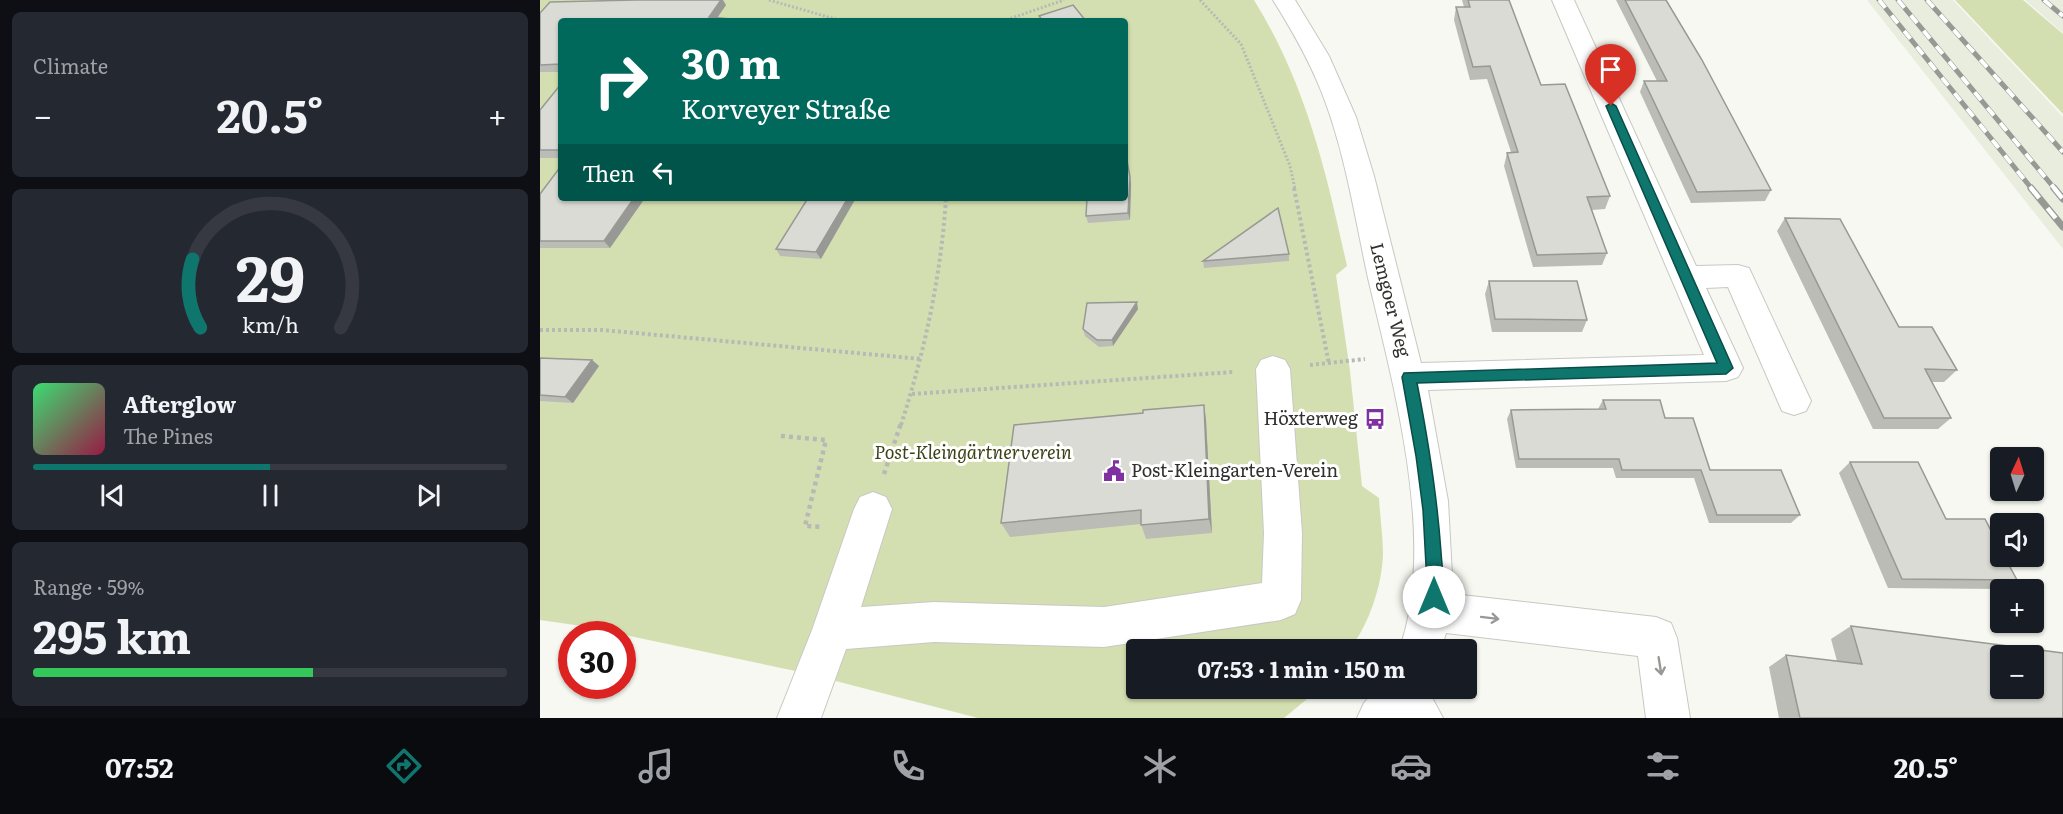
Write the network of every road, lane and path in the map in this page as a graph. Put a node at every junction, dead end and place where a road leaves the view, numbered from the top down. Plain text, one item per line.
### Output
1 (769, 0) edge
2 (1064, 0) edge
3 (1200, 0) edge
4 (1284, 0) edge
5 (1563, 0) edge
6 (832, 18) edge
7 (1012, 18) edge
8 (946, 201) edge
9 (1688, 277) junction
10 (540, 330) edge
11 (922, 358) junction
12 (1347, 362) dead end
13 (1329, 363) junction
14 (1779, 367) junction
15 (1726, 368) junction
16 (1273, 369) junction
17 (1409, 377) junction
18 (912, 393) junction
19 (1794, 401) dead end
20 (781, 435) dead end
21 (869, 520) junction
22 (1432, 610) junction
23 (833, 630) junction
24 (1423, 639) edge
25 (799, 718) edge
26 (1668, 718) edge

1 - 6 path
2 - 7 path
3 - 13 path
4 - 17 street, Lemgoer Weg
5 - 9 street
8 - 11 path
9 - 14 street
9 - 15 street
10 - 11 path
11 - 18 path
12 - 13 path
13 - 16 path
14 - 15 street
14 - 19 street
15 - 17 street
16 - 18 path
16 - 23 street
17 - 22 street, Lemgoer Weg
18 - 21 path
20 - 21 path
21 - 23 street
22 - 24 street, Lemgoer Weg
22 -> 26 street
23 - 25 street

